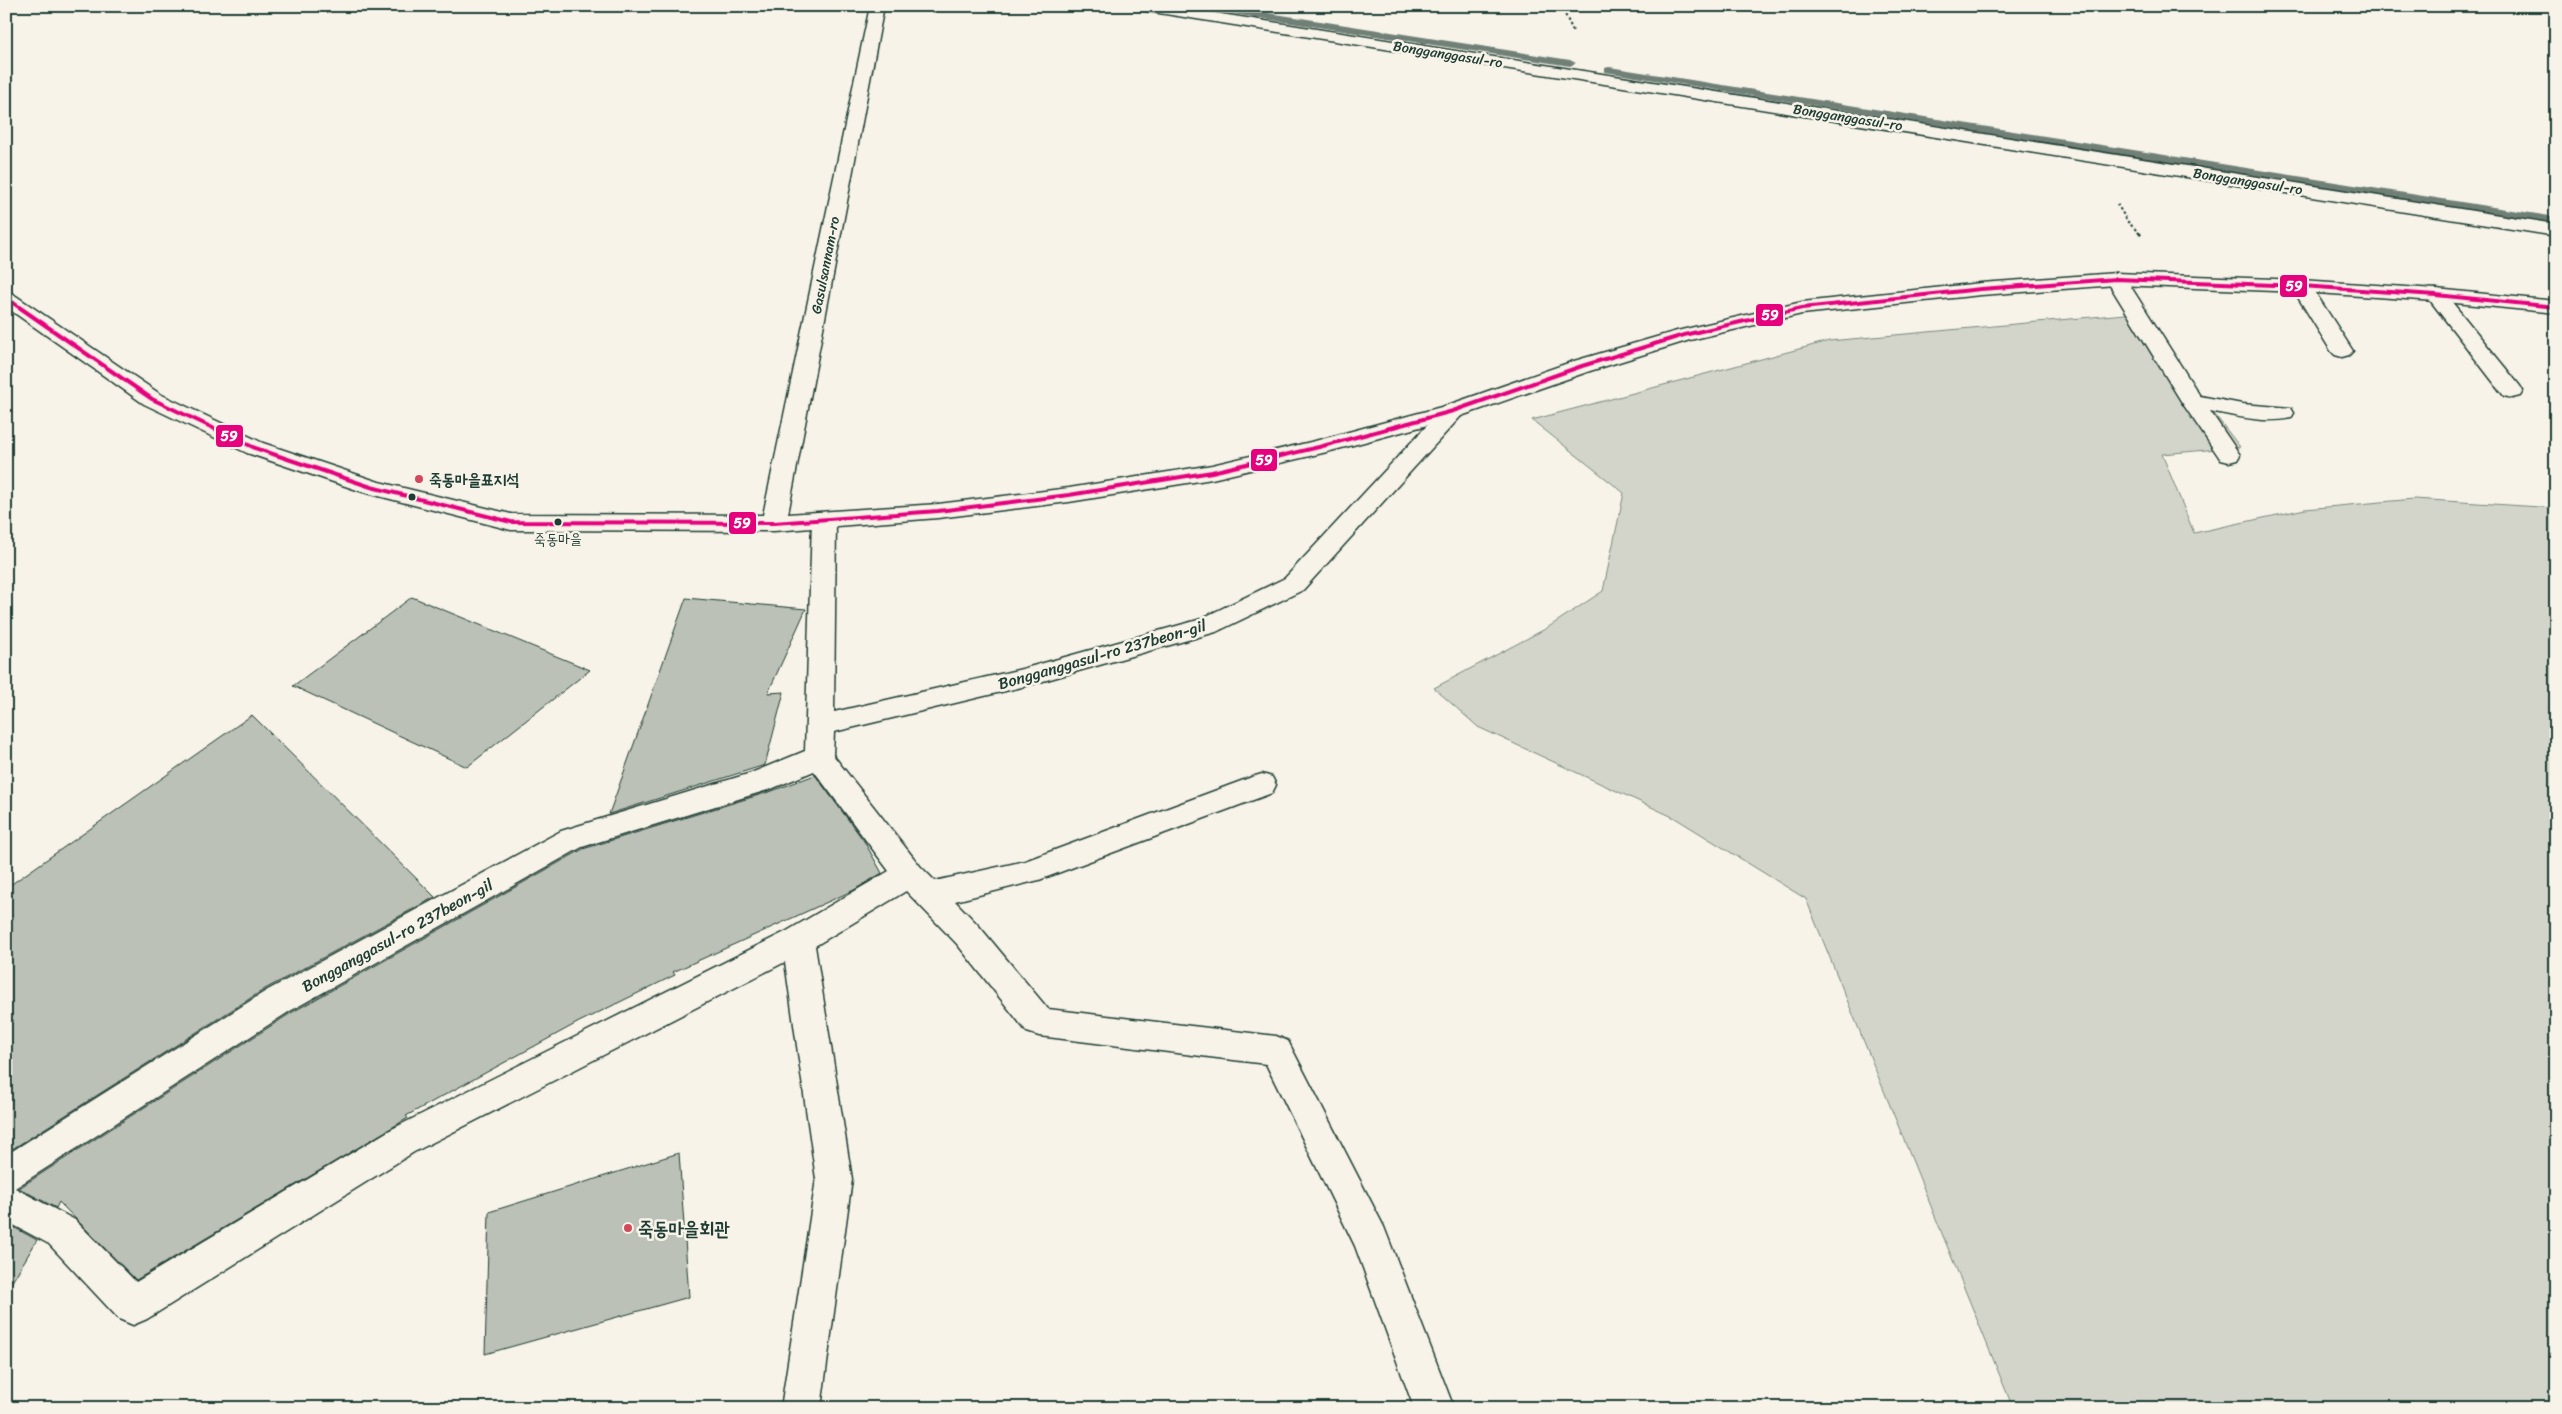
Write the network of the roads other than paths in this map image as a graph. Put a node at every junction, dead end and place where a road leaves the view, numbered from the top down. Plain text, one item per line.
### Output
1 (877, 6) edge
2 (1140, 6) edge
3 (2556, 230) edge
4 (2116, 279) junction
5 (2301, 286) junction
6 (2436, 295) junction
7 (6, 298) edge
8 (2556, 307) edge
9 (2342, 351) dead end
10 (2512, 391) dead end
11 (2192, 401) junction
12 (1453, 411) junction
13 (2283, 413) dead end
14 (2229, 455) dead end
15 (824, 520) junction
16 (774, 523) junction
17 (821, 725) junction
18 (819, 757) junction
19 (1262, 784) dead end
20 (919, 885) junction
21 (798, 940) junction
22 (6, 1175) edge
23 (6, 1202) edge
24 (800, 1408) edge
25 (1434, 1408) edge

1 - 16 street, Gasulsannam-ro
2 - 3 street, Bongganggasul-ro
4 - 5 street
4 - 11 street
4 - 12 street
5 - 6 street
5 - 9 street
6 - 8 street
6 - 10 street
7 - 16 street
11 - 13 street
11 - 14 street
12 - 15 street
12 - 17 street, Bongganggasul-ro 237beon-gil
15 - 16 street
15 - 17 street
17 - 18 street
18 - 20 street
18 - 22 street, Bongganggasul-ro 237beon-gil
19 - 20 street
20 - 21 street
20 - 25 street
21 - 23 street
21 - 24 street

